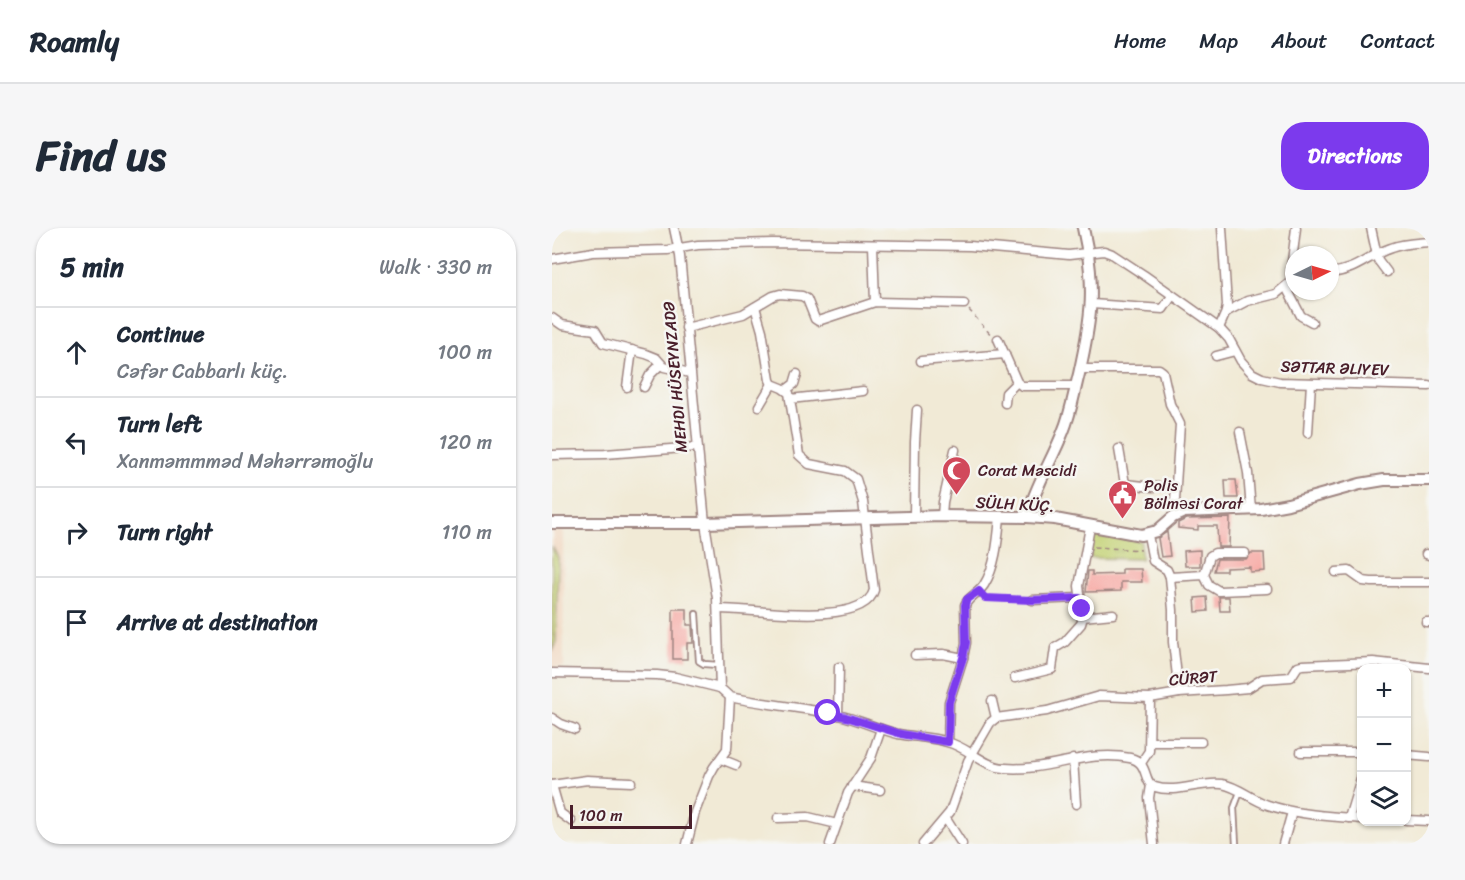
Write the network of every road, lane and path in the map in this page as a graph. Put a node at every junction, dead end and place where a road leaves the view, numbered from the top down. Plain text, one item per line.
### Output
1 (674, 228) edge
2 (1083, 228) edge
3 (1222, 228) edge
4 (1296, 228) edge
5 (1371, 228) edge
6 (1429, 242) edge
7 (873, 245) junction
8 (1294, 246) edge
9 (678, 248) junction
10 (1088, 252) junction
11 (1377, 255) junction
12 (552, 259) edge
13 (1339, 272) edge
14 (1387, 272) dead end
15 (1285, 287) edge
16 (1172, 296) junction
17 (1296, 300) edge
18 (875, 302) junction
19 (964, 304) joint
20 (1092, 304) junction
21 (755, 308) junction
22 (1226, 312) junction
23 (552, 318) edge
24 (1312, 322) dead end
25 (686, 328) junction
26 (1219, 328) junction
27 (998, 339) joint
28 (632, 350) junction
29 (1235, 351) junction
30 (1005, 354) junction
31 (1216, 356) dead end
32 (921, 361) dead end
33 (662, 364) junction
34 (1080, 369) junction
35 (690, 373) junction
36 (797, 374) dead end
37 (1017, 382) junction
38 (1311, 383) junction
39 (772, 384) junction
40 (1076, 386) junction
41 (1429, 386) edge
42 (627, 387) dead end
43 (644, 387) dead end
44 (863, 391) dead end
45 (788, 394) junction
46 (1005, 404) dead end
47 (759, 406) dead end
48 (917, 410) dead end
49 (1240, 432) dead end
50 (1308, 433) dead end
51 (697, 447) junction
52 (1119, 449) dead end
53 (955, 450) dead end
54 (552, 455) edge
55 (1429, 480) edge
56 (1175, 486) junction
57 (1251, 510) junction
58 (1180, 513) junction
59 (914, 516) junction
60 (942, 516) junction
61 (1000, 517) junction
62 (1027, 517) junction
63 (864, 518) junction
64 (552, 523) edge
65 (705, 523) junction
66 (1090, 527) junction
67 (1148, 535) junction
68 (1091, 546) dead end
69 (1141, 550) dead end
70 (1245, 553) dead end
71 (1336, 572) dead end
72 (1204, 575) junction
73 (1170, 577) junction
74 (1429, 582) edge
75 (1267, 589) dead end
76 (979, 591) junction
77 (1079, 598) junction
78 (1032, 600) joint
79 (718, 609) junction
80 (696, 614) dead end
81 (1113, 614) dead end
82 (1083, 617) junction
83 (915, 655) dead end
84 (963, 658) junction
85 (718, 665) junction
86 (838, 667) dead end
87 (1429, 668) edge
88 (552, 673) edge
89 (1015, 678) dead end
90 (720, 688) junction
91 (1179, 693) junction
92 (730, 697) junction
93 (1150, 698) junction
94 (992, 701) dead end
95 (838, 715) junction
96 (996, 717) junction
97 (552, 718) edge
98 (575, 729) dead end
99 (881, 729) junction
100 (948, 742) junction
101 (1150, 742) junction
102 (1201, 742) dead end
103 (1301, 752) dead end
104 (1357, 753) edge
105 (972, 754) junction
106 (1411, 756) edge
107 (1429, 758) edge
108 (722, 759) junction
109 (1073, 759) junction
110 (1141, 763) junction
111 (736, 765) dead end
112 (631, 782) dead end
113 (552, 785) edge
114 (1151, 785) junction
115 (852, 786) junction
116 (880, 790) dead end
117 (1240, 792) junction
118 (1357, 792) edge
119 (1076, 804) dead end
120 (1292, 812) junction
121 (778, 818) dead end
122 (1349, 818) junction
123 (946, 819) junction
124 (1357, 819) edge
125 (571, 820) dead end
126 (1411, 820) edge
127 (1429, 821) edge
128 (837, 824) junction
129 (687, 844) edge
130 (830, 844) edge
131 (923, 844) edge
132 (962, 844) edge
133 (1154, 844) edge
134 (1236, 844) edge
135 (1283, 844) edge

1 - 9 street, MEHDI HÜSEYNZADƏ
2 - 10 street
3 - 22 street
4 - 8 street
5 - 11 street
6 - 11 street
7 - 9 street, SƏTTAR ƏLIYEV
7 - 10 street, SƏTTAR ƏLIYEV
7 - 18 street
9 - 12 street, SƏTTAR ƏLIYEV
9 - 25 street, MEHDI HÜSEYNZADƏ
10 - 16 street, SƏTTAR ƏLIYEV
10 - 20 street
11 - 13 street
11 - 14 street
15 - 22 street
16 - 20 street
16 - 26 street, SƏTTAR ƏLIYEV
17 - 24 street
18 - 19 street
18 - 21 street
19 - 27 path
20 - 34 street
21 - 25 street
21 - 39 street
22 - 26 street
23 - 28 street
25 - 35 street, MEHDI HÜSEYNZADƏ
26 - 29 street, SƏTTAR ƏLIYEV
27 - 30 street
28 - 33 street
28 - 42 street
29 - 31 street
29 - 38 street, SƏTTAR ƏLIYEV
30 - 32 street
30 - 37 street
33 - 35 street
33 - 43 street
34 - 40 street
34 - 56 street
35 - 51 street, MEHDI HÜSEYNZADƏ
36 - 45 street
37 - 40 street
37 - 46 street
38 - 41 street, SƏTTAR ƏLIYEV
38 - 50 street
39 - 45 street
39 - 47 street
40 - 62 street
44 - 45 street
45 - 63 street
48 - 59 street
49 - 57 street
51 - 54 street
51 - 65 street, MEHDI HÜSEYNZADƏ
52 - 56 street
53 - 60 street
55 - 57 street
56 - 58 street
57 - 58 street
58 - 67 street
59 - 60 street, SÜLH KÜÇ.
59 - 63 street, SÜLH KÜÇ.
60 - 61 street, SÜLH KÜÇ.
61 - 62 street, SÜLH KÜÇ.
61 - 76 street
62 - 66 street, SÜLH KÜÇ.
63 - 65 street, SÜLH KÜÇ.
63 - 79 street
64 - 65 street, SÜLH KÜÇ.
65 - 79 street, MEHDI HÜSEYNZADƏ
66 - 67 street, SÜLH KÜÇ.
66 - 77 street
67 - 73 street
68 - 69 path
70 - 72 street
71 - 74 street
72 - 73 street
72 - 75 street
73 - 91 street
76 - 78 path
76 - 84 street
77 - 78 street
77 - 82 street
79 - 85 street, MEHDI HÜSEYNZADƏ
80 - 85 lane
81 - 82 street
82 - 89 street
83 - 84 street
84 - 100 street
85 - 90 street, MEHDI HÜSEYNZADƏ
86 - 95 street
87 - 91 street, CÜRƏT
88 - 90 street
90 - 92 street
91 - 93 street, CÜRƏT
92 - 95 street
92 - 108 street
93 - 96 street, CÜRƏT
93 - 101 street
94 - 96 street
95 - 99 street
96 - 105 street
97 - 98 street
99 - 100 street
99 - 115 street
100 - 105 street
101 - 102 street
101 - 110 street
103 - 104 street
105 - 109 street
105 - 123 street
106 - 107 street
108 - 111 street
108 - 129 street
109 - 110 street
109 - 119 street
110 - 114 street
112 - 113 street
113 - 125 street
114 - 117 street
114 - 133 street
115 - 116 street
115 - 128 street
117 - 120 street
117 - 134 lane
118 - 122 street
120 - 122 street
120 - 135 street
121 - 128 street
122 - 124 street
123 - 131 street
123 - 132 street
126 - 127 street
128 - 130 street

